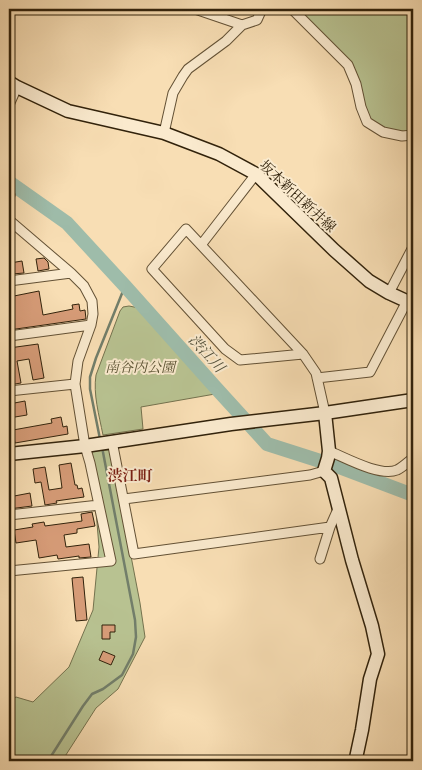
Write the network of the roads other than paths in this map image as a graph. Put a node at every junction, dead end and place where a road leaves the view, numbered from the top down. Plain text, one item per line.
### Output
1 (195, 9) edge
2 (262, 9) edge
3 (292, 9) edge
4 (242, 25) junction
5 (13, 84) edge
6 (9, 105) edge
7 (164, 133) junction
8 (413, 135) edge
9 (256, 174) junction
10 (9, 195) edge
11 (9, 199) edge
12 (9, 220) edge
13 (201, 245) junction
14 (413, 247) edge
15 (71, 273) junction
16 (9, 281) edge
17 (389, 293) junction
18 (410, 303) edge
19 (91, 325) junction
20 (9, 336) edge
21 (303, 354) junction
22 (317, 378) junction
23 (74, 384) junction
24 (9, 391) edge
25 (413, 400) edge
26 (325, 413) junction
27 (110, 441) junction
28 (88, 445) junction
29 (9, 454) edge
30 (329, 455) junction
31 (413, 458) edge
32 (324, 471) junction
33 (124, 499) junction
34 (99, 505) junction
35 (338, 509) junction
36 (9, 514) edge
37 (330, 527) junction
38 (320, 559) dead end
39 (9, 571) edge
40 (354, 761) edge

1 - 4 street
2 - 4 street
3 - 8 street
4 - 7 street
5 - 6 street
5 - 7 street, 坂本新田新井線
7 - 9 street, 坂本新田新井線
9 - 13 street
9 - 17 street, 坂本新田新井線
10 - 11 street
12 - 15 street
13 - 21 street
13 - 21 street
14 - 17 street
15 - 16 street
15 - 19 street
17 - 18 street, 坂本新田新井線
18 - 22 street
19 - 20 street
19 - 23 street
21 - 22 street
22 - 26 street
23 - 24 street
23 - 28 street
25 - 26 street
26 - 27 street
26 - 30 street
27 - 28 street
27 - 33 street
28 - 29 street
28 - 34 street
30 - 31 street
30 - 32 street
32 - 33 street
32 - 35 street
33 - 37 street
34 - 36 street
34 - 39 street
35 - 37 street
35 - 40 street
37 - 38 street

